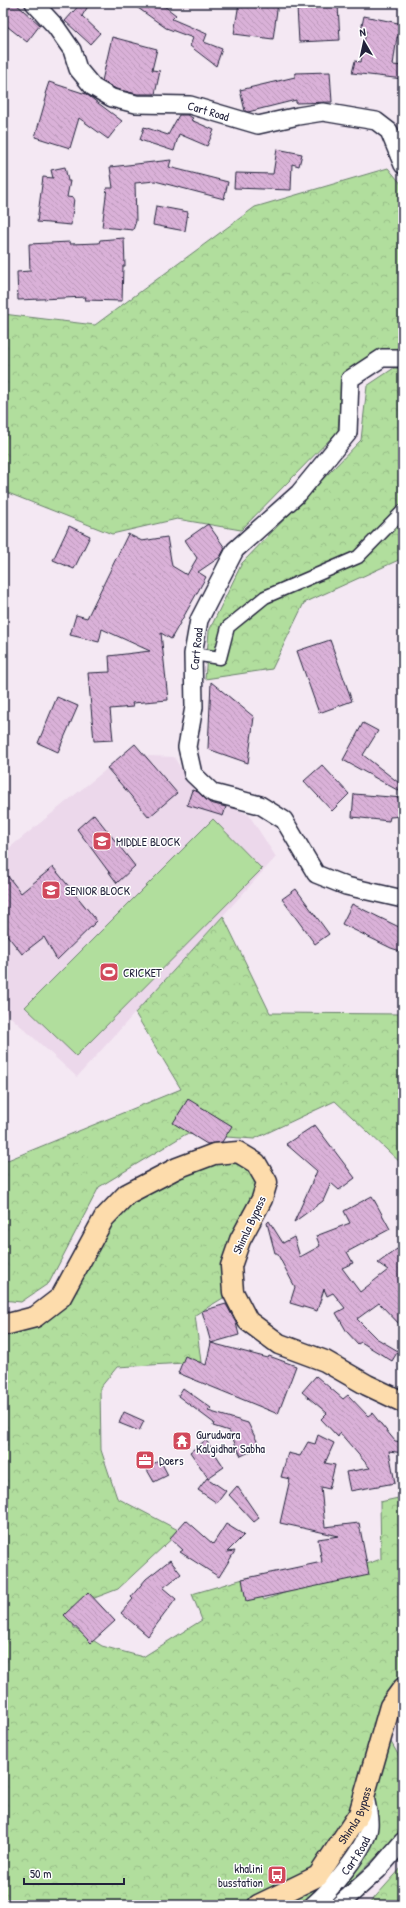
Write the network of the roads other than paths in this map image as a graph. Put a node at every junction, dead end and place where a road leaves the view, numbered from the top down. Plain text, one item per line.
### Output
1 (34, 3) edge
2 (403, 165) edge
3 (403, 358) edge
4 (403, 511) edge
5 (193, 654) junction
6 (403, 899) edge
7 (3, 1322) edge
8 (403, 1402) edge
9 (403, 1688) edge
10 (365, 1795) junction
11 (403, 1841) edge
12 (258, 1905) edge
13 (313, 1905) edge
14 (339, 1905) edge

1 - 2 main road, Cart Road
3 - 5 main road, Cart Road
4 - 5 street
5 - 6 main road, Cart Road
7 - 8 highway, Shimla Bypass
9 - 10 highway, Shimla Bypass
10 - 12 highway, Shimla Bypass
10 - 13 main road, Cart Road
11 - 14 main road, Cart Road

